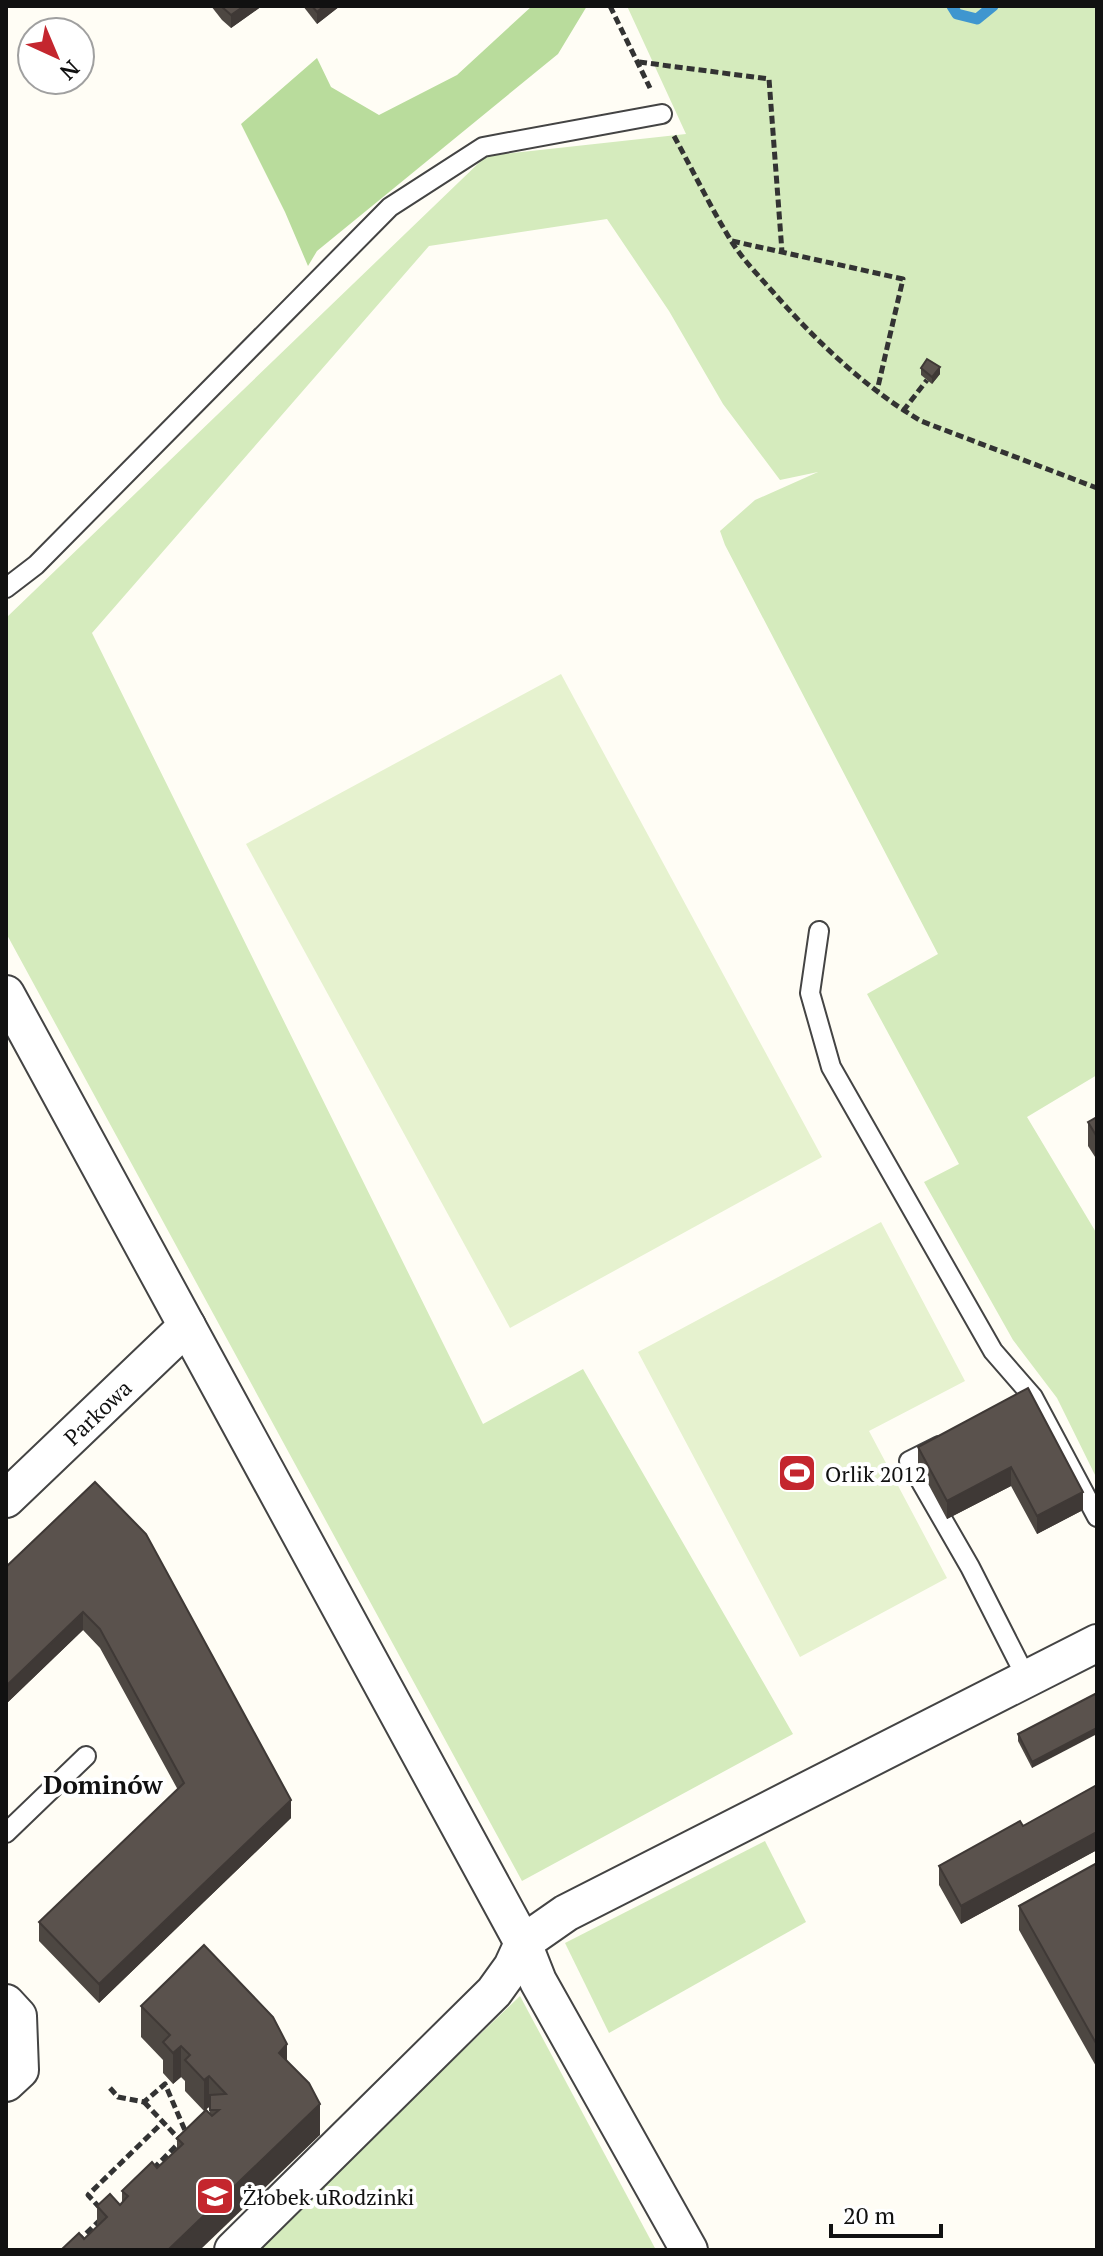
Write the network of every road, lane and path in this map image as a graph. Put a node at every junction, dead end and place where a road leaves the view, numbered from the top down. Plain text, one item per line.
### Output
1 (610, 6) edge
2 (639, 62) junction
3 (662, 114) junction
4 (731, 240) junction
5 (782, 252) junction
6 (927, 380) edge
7 (877, 391) junction
8 (903, 411) junction
9 (1097, 488) edge
10 (6, 588) edge
11 (819, 931) dead end
12 (6, 994) edge
13 (187, 1326) junction
14 (950, 1440) edge
15 (6, 1499) edge
16 (1097, 1517) edge
17 (1097, 1643) edge
18 (1027, 1679) junction
19 (86, 1756) dead end
20 (6, 1833) edge
21 (523, 1943) junction
22 (6, 2003) edge
23 (6, 2083) edge
24 (110, 2088) dead end
25 (144, 2102) junction
26 (163, 2122) junction
27 (199, 2133) edge
28 (188, 2134) junction
29 (181, 2141) junction
30 (149, 2172) edge
31 (96, 2224) junction
32 (103, 2231) edge
33 (69, 2250) edge
34 (233, 2250) edge
35 (689, 2250) edge

1 - 2 path
2 - 3 path
2 - 5 path
3 - 4 path
3 - 10 lane
4 - 5 path
4 - 7 path
5 - 7 path
6 - 8 path
7 - 8 path
8 - 9 path
11 - 16 lane
12 - 13 street
13 - 15 street, Parkowa
13 - 21 street
14 - 18 lane
17 - 18 street
18 - 21 street
19 - 20 lane
21 - 34 street
21 - 35 street
22 - 23 street
24 - 25 path
25 - 26 path
25 - 28 path
26 - 29 path
26 - 31 path
27 - 28 path
28 - 29 path
29 - 30 path
31 - 32 path
31 - 33 path

